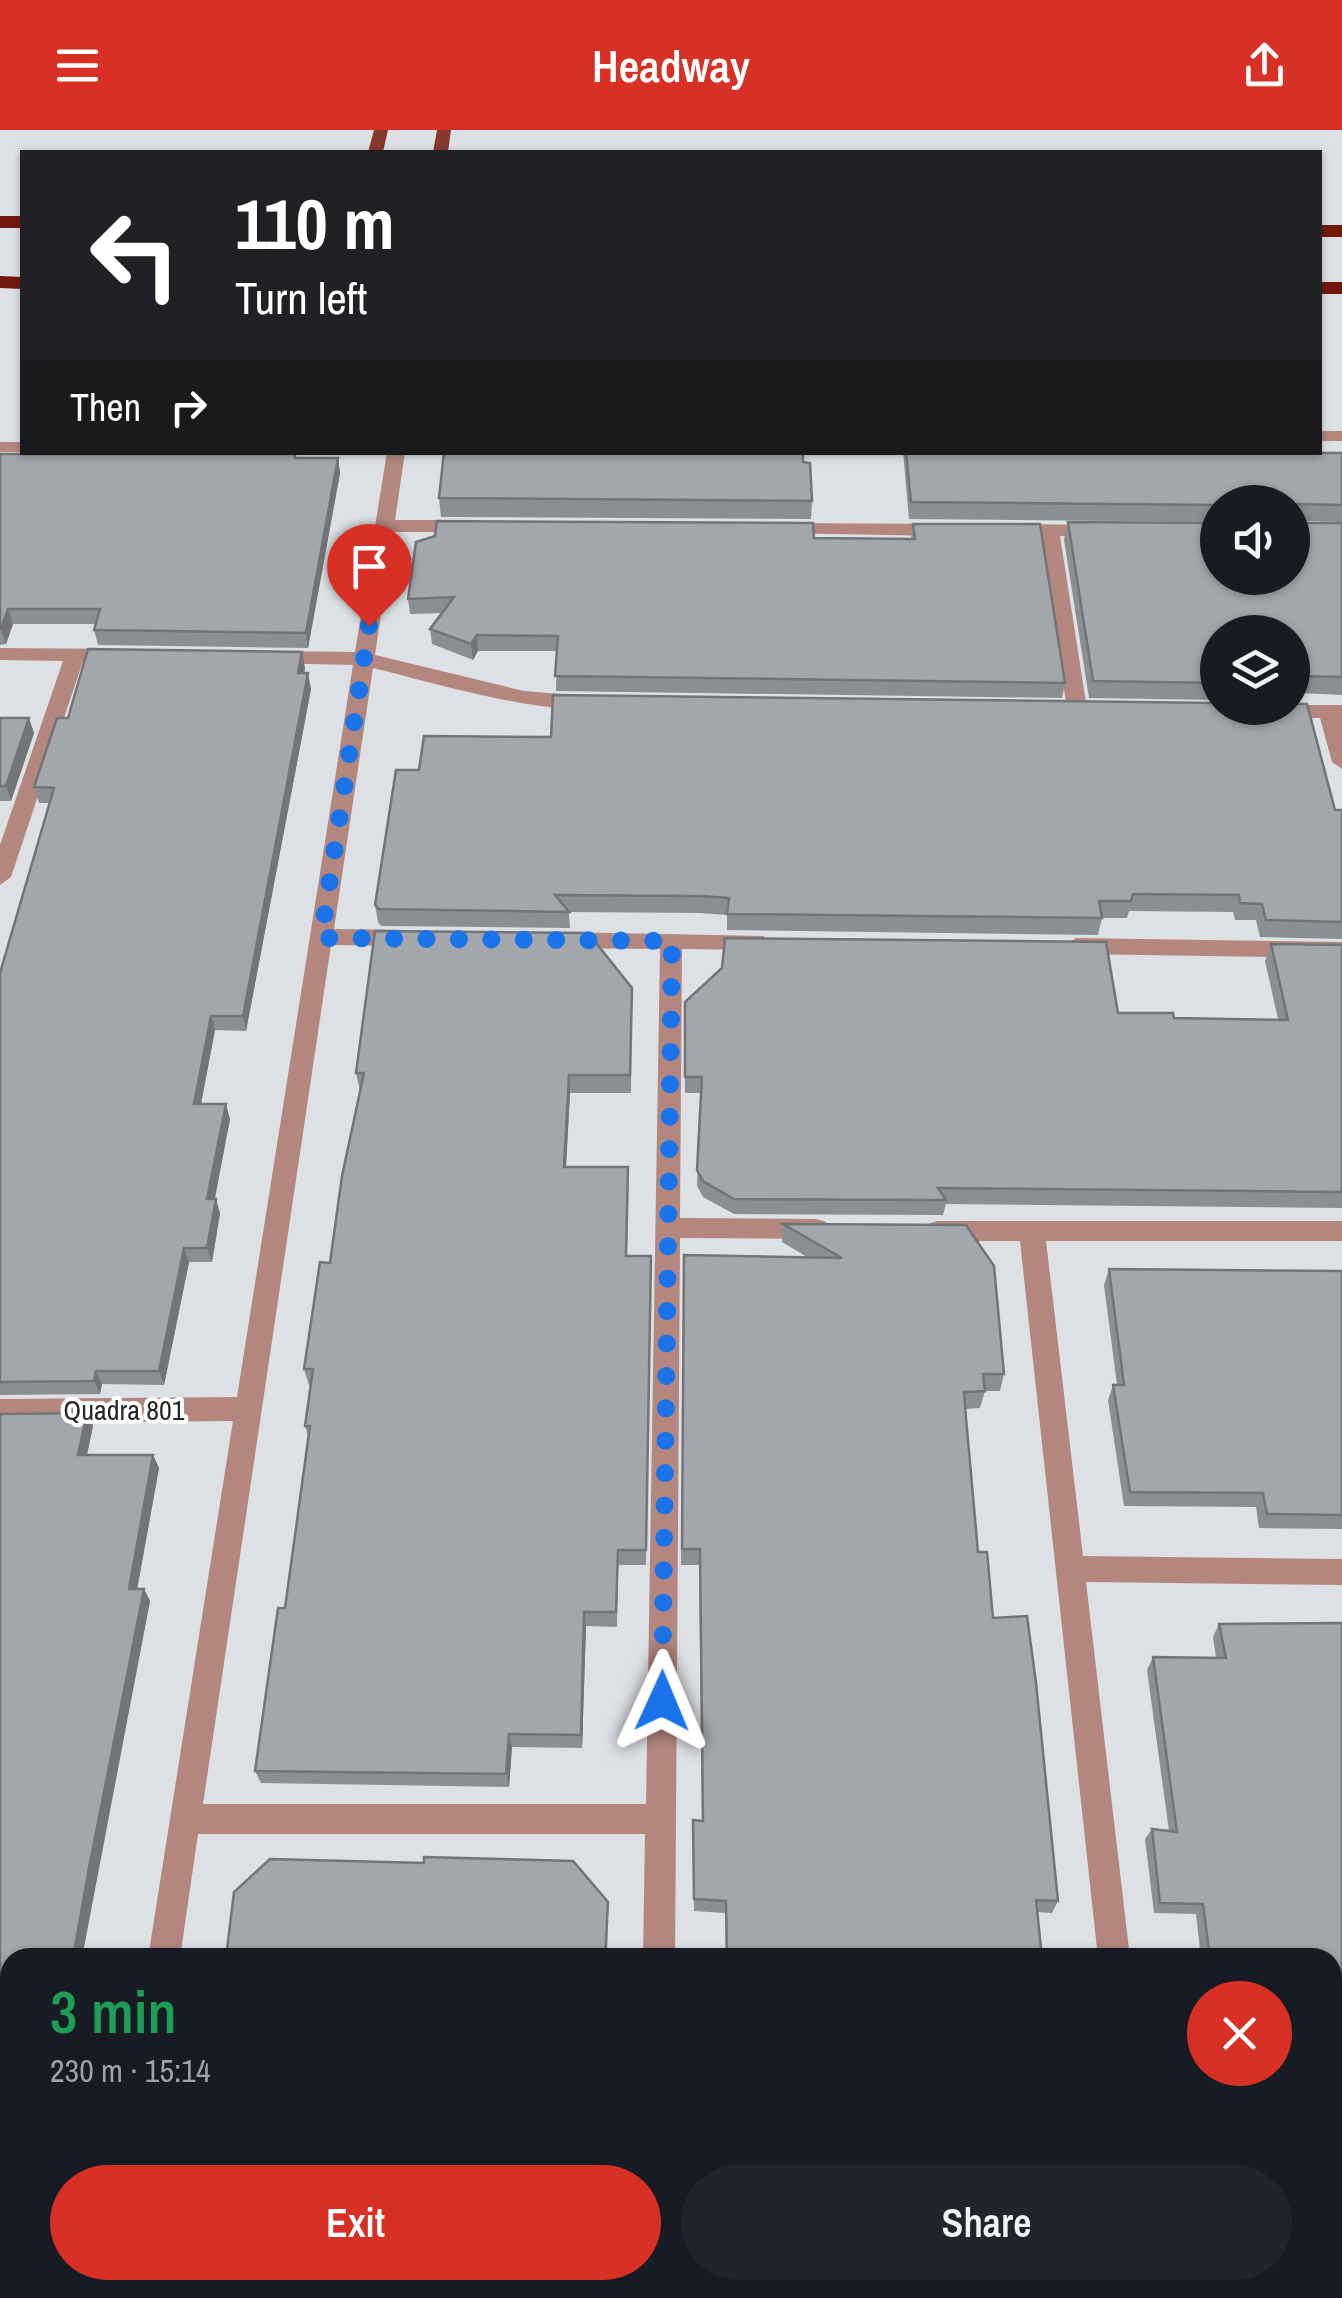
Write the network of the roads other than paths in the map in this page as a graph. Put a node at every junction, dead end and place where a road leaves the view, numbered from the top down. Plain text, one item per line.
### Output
1 (396, 455) edge
2 (384, 526) junction
3 (482, 526) edge
4 (756, 528) edge
5 (1050, 531) junction
6 (1124, 531) edge
7 (0, 654) edge
8 (75, 654) junction
9 (133, 655) edge
10 (248, 657) edge
11 (364, 659) junction
12 (603, 704) edge
13 (1077, 709) edge
14 (1310, 712) edge
15 (1335, 712) edge
16 (1342, 762) edge
17 (1, 870) edge
18 (321, 938) junction
19 (438, 938) edge
20 (535, 940) edge
21 (672, 941) junction
22 (770, 942) edge
23 (1046, 946) edge
24 (1342, 950) edge
25 (668, 1228) junction
26 (840, 1230) edge
27 (917, 1230) edge
28 (1032, 1232) junction
29 (1342, 1232) edge
30 (248, 1410) junction
31 (0, 1411) edge
32 (1068, 1569) junction
33 (1342, 1572) edge
34 (185, 1819) junction
35 (661, 1820) junction
36 (166, 1948) edge
37 (659, 1948) edge
38 (1113, 1948) edge

1 - 2 street
2 - 3 street
2 - 11 street
4 - 5 street
5 - 6 street
5 - 13 street
7 - 8 street
8 - 9 street
8 - 17 street
10 - 11 street
11 - 12 street
11 - 18 street
14 - 15 street
15 - 16 street
18 - 19 street
18 - 30 street
20 - 21 street
21 - 22 street
21 - 25 street
23 - 24 street
25 - 26 street
25 - 35 street
27 - 28 street
28 - 29 street
28 - 32 street
30 - 31 street, Quadra 801
30 - 34 street
32 - 33 street
32 - 38 street
34 - 35 street
34 - 36 street
35 - 37 street

